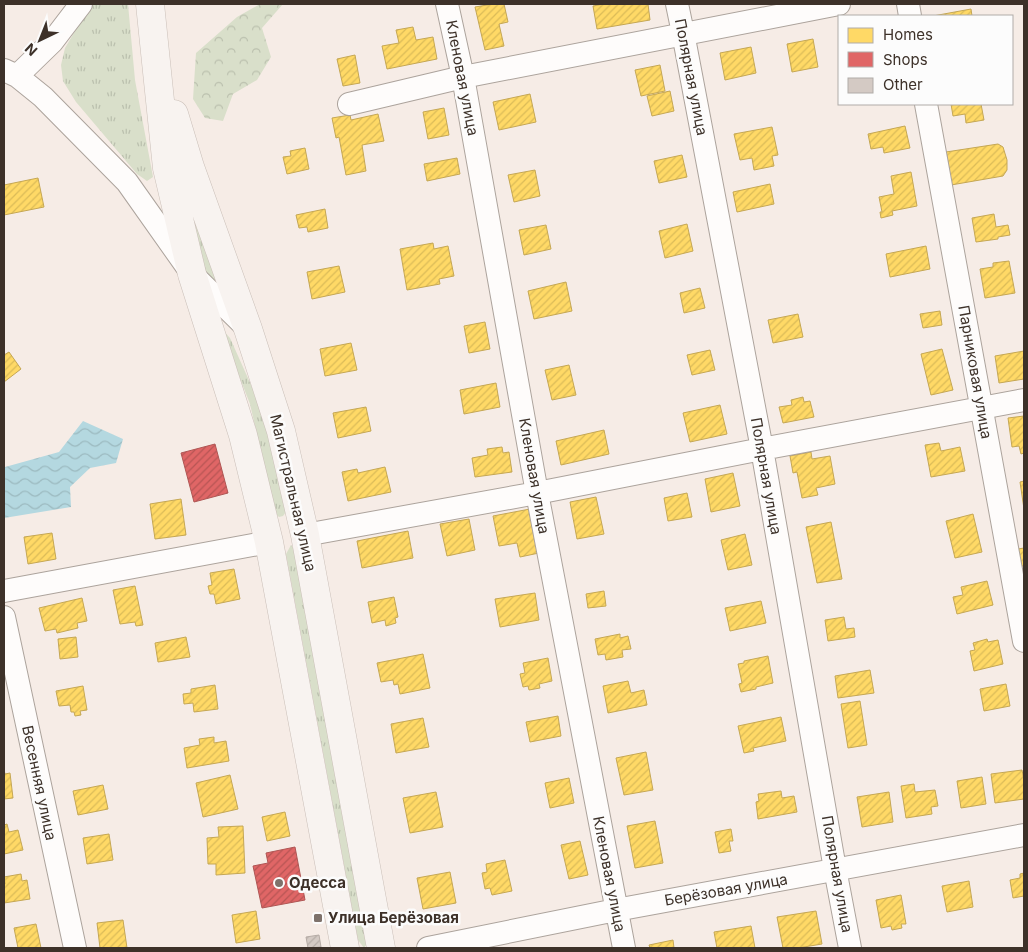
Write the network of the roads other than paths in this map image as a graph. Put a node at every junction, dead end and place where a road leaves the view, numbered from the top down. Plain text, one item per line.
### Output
1 (80, 4) edge
2 (150, 4) edge
3 (447, 4) edge
4 (677, 4) edge
5 (839, 4) edge
6 (684, 33) junction
7 (155, 50) junction
8 (10, 73) edge
9 (463, 77) junction
10 (349, 104) dead end
11 (926, 105) edge
12 (192, 274) junction
13 (248, 329) junction
14 (1024, 400) edge
15 (982, 408) junction
16 (762, 449) junction
17 (537, 493) junction
18 (305, 535) junction
19 (269, 542) junction
20 (4, 590) edge
21 (4, 618) edge
22 (1024, 641) edge
23 (1024, 835) edge
24 (835, 870) junction
25 (616, 910) junction
26 (75, 948) edge
27 (345, 948) edge
28 (381, 948) edge
29 (428, 948) edge
30 (624, 948) edge
31 (850, 948) edge

1 - 8 street
2 - 7 main road, Магистральная улица
3 - 9 street, Кленовая улица
4 - 6 street, Полярная улица
5 - 6 street
6 - 9 street
6 - 16 street, Полярная улица
7 - 12 main road, Магистральная улица
7 - 13 main road, Магистральная улица
8 - 12 street
9 - 10 street
9 - 17 street, Кленовая улица
11 - 15 street, Парниковая улица
12 - 13 street
12 - 19 main road, Магистральная улица
13 - 18 main road, Магистральная улица
14 - 15 street
15 - 16 street
15 - 22 street, Парниковая улица
16 - 17 street
16 - 24 street, Полярная улица
17 - 18 street
17 - 25 street, Кленовая улица
18 - 19 main road
18 - 28 main road, Магистральная улица
19 - 20 street
19 - 27 main road, Магистральная улица
21 - 26 street, Весенняя улица
23 - 24 street, Берёзовая улица
24 - 25 street, Берёзовая улица
24 - 31 street, Полярная улица
25 - 29 street, Берёзовая улица
25 - 30 street, Кленовая улица

